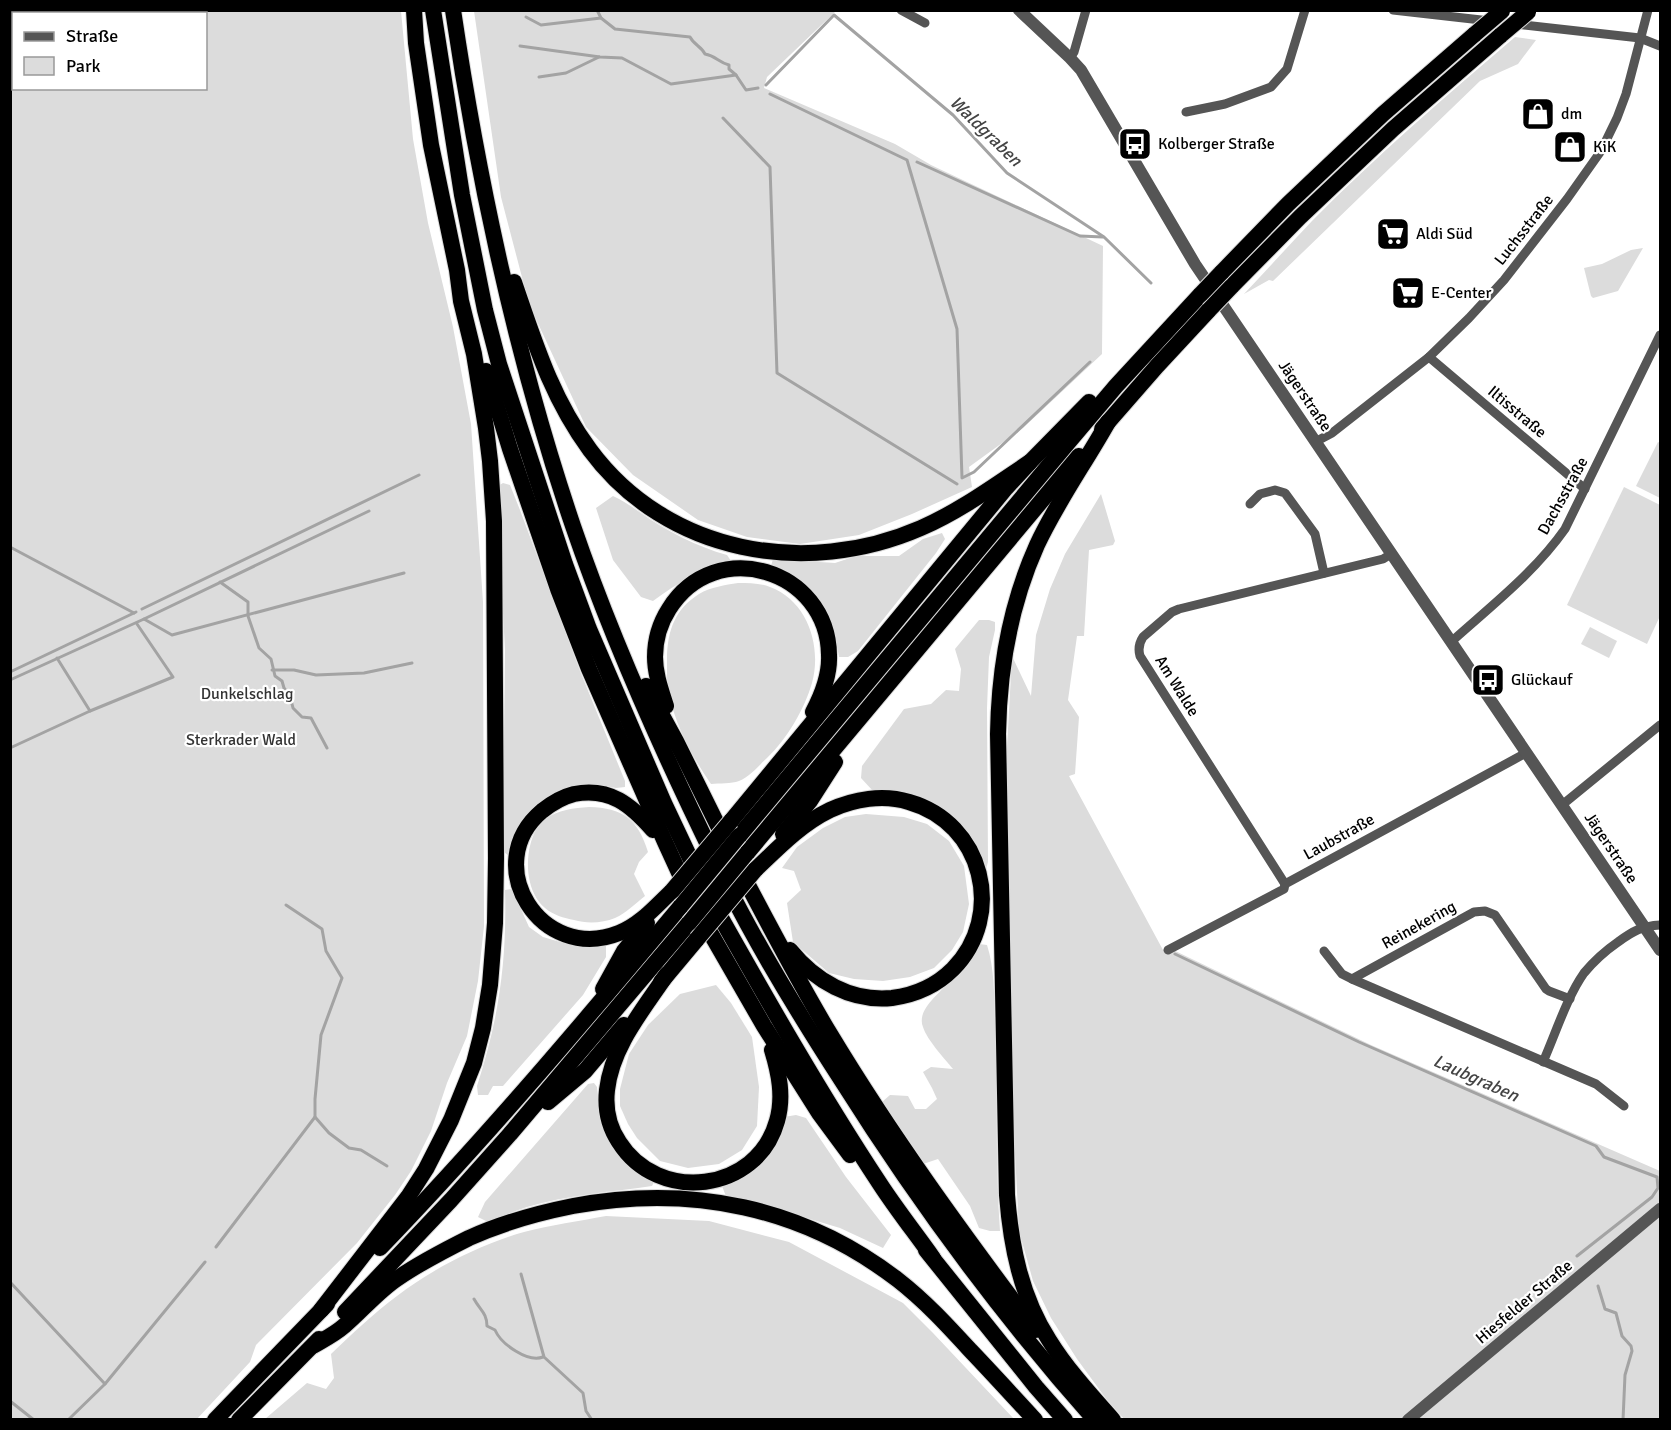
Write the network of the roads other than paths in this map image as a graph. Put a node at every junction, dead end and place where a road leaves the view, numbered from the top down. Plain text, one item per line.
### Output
1 (414, 10) edge
2 (433, 10) edge
3 (453, 10) edge
4 (901, 10) edge
5 (1019, 10) edge
6 (1086, 10) edge
7 (1305, 10) edge
8 (1393, 10) edge
9 (1648, 10) edge
10 (1502, 11) edge
11 (1529, 11) edge
12 (925, 23) dead end
13 (1640, 38) junction
14 (1660, 46) edge
15 (1070, 58) junction
16 (1186, 112) dead end
17 (487, 209) junction
18 (457, 270) junction
19 (1660, 335) edge
20 (1429, 357) junction
21 (1116, 387) junction
22 (1108, 422) junction
23 (1316, 442) junction
24 (1030, 462) junction
25 (1586, 489) junction
26 (1250, 504) dead end
27 (1391, 554) junction
28 (1324, 573) junction
29 (606, 614) junction
30 (1451, 642) junction
31 (863, 715) junction
32 (1660, 725) edge
33 (797, 740) junction
34 (676, 741) junction
35 (1526, 753) junction
36 (1562, 805) junction
37 (665, 842) junction
38 (755, 870) junction
39 (1285, 884) junction
40 (672, 891) junction
41 (766, 919) junction
42 (1660, 925) edge
43 (1645, 927) junction
44 (1168, 950) dead end
45 (1660, 950) edge
46 (1324, 951) dead end
47 (667, 974) junction
48 (1352, 979) junction
49 (1570, 999) junction
50 (593, 1011) junction
51 (764, 1026) junction
52 (1543, 1062) junction
53 (1624, 1106) dead end
54 (510, 1134) junction
55 (1660, 1209) edge
56 (933, 1258) junction
57 (321, 1310) junction
58 (313, 1346) junction
59 (215, 1419) edge
60 (239, 1419) edge
61 (1035, 1419) edge
62 (1065, 1419) edge
63 (1095, 1419) edge
64 (1107, 1419) edge
65 (1113, 1419) edge
66 (1408, 1419) edge

1 - 18 highway
2 - 56 highway
3 - 17 highway
4 - 12 street
5 - 15 street, Jägerstraße
6 - 15 street
7 - 16 street
8 - 13 street
9 - 13 street, Luchsstraße
10 - 21 highway, bridge
11 - 22 highway, bridge
13 - 14 street
13 - 20 street, Luchsstraße
15 - 23 street, Jägerstraße
17 - 24 highway
17 - 29 highway
18 - 37 highway
18 - 57 highway
19 - 25 street, Dachsstraße
20 - 23 street, Luchsstraße
20 - 25 street, Iltisstraße
21 - 24 highway
21 - 50 highway, bridge
22 - 31 highway
22 - 65 highway
23 - 27 street, Jägerstraße
24 - 33 highway
25 - 30 street, Dachsstraße
26 - 28 street
27 - 28 street, Am Walde
27 - 30 street, Jägerstraße
28 - 39 street, Am Walde
29 - 34 highway
29 - 63 highway
30 - 35 street, Jägerstraße
31 - 38 highway
31 - 54 highway, bridge
32 - 36 street, Jägerstraße
33 - 34 highway
33 - 40 highway, bridge
34 - 41 highway
35 - 36 street, Jägerstraße
35 - 39 street, Laubstraße
36 - 43 street, Jägerstraße
37 - 40 highway
37 - 51 highway
38 - 41 highway
38 - 47 highway, bridge
39 - 44 street, Laubstraße
40 - 50 highway
41 - 64 highway
42 - 43 street
43 - 45 street, Jägerstraße
43 - 49 street
46 - 48 street
47 - 51 highway
47 - 54 highway
48 - 49 street, Reinekering
48 - 52 street
49 - 52 street
50 - 57 highway
51 - 56 highway
52 - 53 street
54 - 58 highway
55 - 66 street, Hiesfelder Straße
56 - 62 highway
57 - 59 highway
58 - 60 highway
58 - 61 highway

